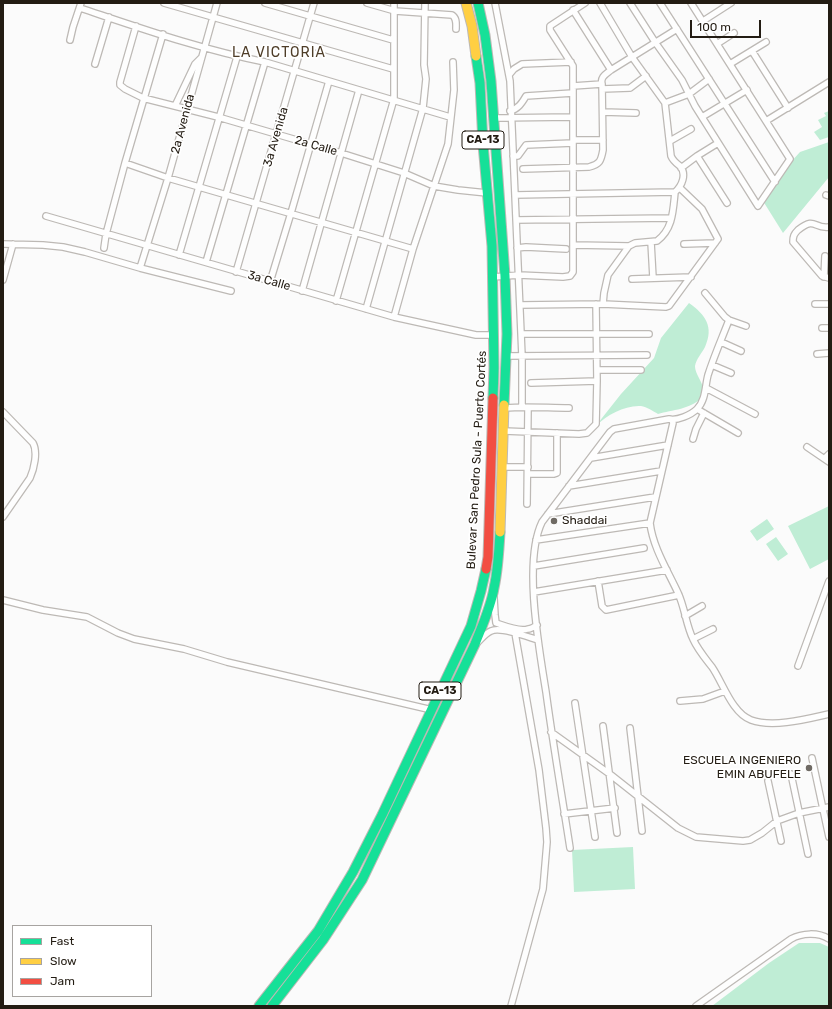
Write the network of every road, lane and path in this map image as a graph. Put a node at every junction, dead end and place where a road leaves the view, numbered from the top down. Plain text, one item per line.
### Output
1 (164, 3) edge
2 (217, 3) edge
3 (265, 3) edge
4 (314, 3) edge
5 (367, 3) edge
6 (394, 3) edge
7 (425, 3) edge
8 (466, 3) edge
9 (478, 3) edge
10 (495, 3) edge
11 (585, 3) edge
12 (600, 3) edge
13 (630, 3) edge
14 (660, 3) edge
15 (691, 3) edge
16 (731, 3) edge
17 (81, 5) edge
18 (574, 10) junction
19 (394, 11) junction
20 (425, 14) junction
21 (310, 16) junction
22 (213, 17) junction
23 (109, 18) junction
24 (703, 21) junction
25 (136, 26) junction
26 (456, 29) dead end
27 (677, 29) junction
28 (734, 33) dead end
29 (163, 34) junction
30 (70, 40) dead end
31 (393, 40) junction
32 (655, 42) junction
33 (766, 42) dead end
34 (302, 43) junction
35 (718, 44) junction
36 (205, 47) junction
37 (752, 51) junction
38 (237, 57) junction
39 (632, 57) junction
40 (201, 58) junction
41 (265, 62) junction
42 (453, 62) dead end
43 (571, 62) junction
44 (95, 64) dead end
45 (730, 64) junction
46 (393, 69) junction
47 (611, 70) junction
48 (294, 71) junction
49 (509, 75) junction
50 (646, 76) junction
51 (709, 79) junction
52 (329, 81) junction
53 (829, 82) edge
54 (573, 86) junction
55 (602, 87) junction
56 (360, 90) junction
57 (746, 90) junction
58 (573, 93) junction
59 (689, 94) junction
60 (143, 98) junction
61 (394, 99) junction
62 (665, 103) junction
63 (725, 104) junction
64 (175, 106) junction
65 (423, 108) junction
66 (788, 108) junction
67 (187, 110) junction
68 (510, 111) junction
69 (603, 112) junction
70 (636, 113) dead end
71 (218, 117) junction
72 (450, 117) junction
73 (511, 117) junction
74 (573, 117) junction
75 (702, 117) junction
76 (494, 118) junction
77 (766, 121) junction
78 (246, 125) junction
79 (691, 129) dead end
80 (277, 134) junction
81 (603, 140) junction
82 (573, 141) junction
83 (670, 142) junction
84 (718, 143) junction
85 (311, 145) junction
86 (341, 153) junction
87 (513, 156) junction
88 (697, 156) junction
89 (125, 163) junction
90 (375, 164) junction
91 (573, 168) junction
92 (681, 168) junction
93 (523, 169) dead end
94 (404, 173) junction
95 (168, 178) junction
96 (775, 182) junction
97 (199, 186) junction
98 (434, 186) junction
99 (680, 188) junction
100 (675, 192) junction
101 (487, 193) junction
102 (225, 194) junction
103 (573, 194) junction
104 (515, 195) junction
105 (257, 203) junction
106 (727, 203) dead end
107 (291, 213) junction
108 (46, 216) dead end
109 (671, 218) junction
110 (573, 219) junction
111 (516, 220) junction
112 (322, 222) junction
113 (829, 227) edge
114 (355, 232) junction
115 (106, 234) junction
116 (386, 241) junction
117 (651, 242) junction
118 (3, 244) edge
119 (13, 244) junction
120 (684, 244) dead end
121 (715, 244) junction
122 (148, 246) junction
123 (573, 246) junction
124 (629, 246) junction
125 (104, 248) dead end
126 (517, 248) junction
127 (413, 249) junction
128 (566, 249) dead end
129 (179, 255) junction
130 (825, 256) dead end
131 (206, 262) junction
132 (140, 268) junction
133 (236, 272) junction
134 (519, 275) junction
135 (505, 276) junction
136 (493, 277) junction
137 (691, 277) junction
138 (826, 277) edge
139 (653, 278) junction
140 (632, 279) dead end
141 (3, 280) edge
142 (270, 282) junction
143 (231, 291) dead end
144 (302, 291) junction
145 (705, 293) dead end
146 (336, 301) junction
147 (596, 304) junction
148 (603, 304) junction
149 (815, 304) dead end
150 (829, 304) edge
151 (520, 305) junction
152 (366, 309) junction
153 (394, 317) junction
154 (729, 320) junction
155 (746, 326) dead end
156 (822, 328) dead end
157 (829, 328) edge
158 (596, 333) junction
159 (521, 334) junction
160 (649, 334) dead end
161 (494, 335) junction
162 (721, 342) junction
163 (741, 351) dead end
164 (829, 353) edge
165 (817, 354) dead end
166 (596, 355) junction
167 (647, 355) dead end
168 (506, 356) junction
169 (522, 356) junction
170 (712, 365) junction
171 (597, 370) junction
172 (641, 370) dead end
173 (731, 373) dead end
174 (597, 381) junction
175 (531, 383) dead end
176 (706, 388) junction
177 (522, 407) junction
178 (505, 408) junction
179 (528, 408) junction
180 (569, 408) dead end
181 (697, 409) junction
182 (3, 412) edge
183 (704, 413) junction
184 (755, 414) dead end
185 (672, 420) junction
186 (504, 431) junction
187 (529, 433) junction
188 (557, 433) junction
189 (738, 433) dead end
190 (693, 439) dead end
191 (668, 445) junction
192 (807, 447) dead end
193 (591, 458) junction
194 (828, 458) edge
195 (503, 467) junction
196 (528, 467) junction
197 (661, 472) junction
198 (528, 474) junction
199 (569, 486) junction
200 (655, 497) junction
201 (527, 504) dead end
202 (548, 514) junction
203 (3, 517) edge
204 (650, 523) junction
205 (536, 540) junction
206 (644, 548) dead end
207 (534, 566) junction
208 (667, 570) junction
209 (598, 581) junction
210 (829, 581) edge
211 (494, 589) junction
212 (534, 592) junction
213 (679, 595) junction
214 (3, 600) edge
215 (702, 606) dead end
216 (685, 616) junction
217 (537, 625) junction
218 (713, 629) dead end
219 (515, 633) junction
220 (693, 639) junction
221 (538, 640) junction
222 (475, 644) junction
223 (798, 666) dead end
224 (725, 691) junction
225 (680, 701) dead end
226 (575, 703) dead end
227 (432, 710) junction
228 (829, 714) edge
229 (603, 726) dead end
230 (630, 728) dead end
231 (552, 732) junction
232 (429, 741) junction
233 (412, 752) junction
234 (582, 754) junction
235 (812, 758) dead end
236 (790, 774) dead end
237 (611, 775) junction
238 (412, 776) junction
239 (768, 781) dead end
240 (638, 797) junction
241 (829, 807) edge
242 (614, 808) junction
243 (823, 808) junction
244 (591, 811) junction
245 (799, 813) junction
246 (564, 814) junction
247 (777, 821) junction
248 (642, 831) dead end
249 (618, 833) dead end
250 (595, 837) dead end
251 (829, 837) edge
252 (781, 841) dead end
253 (570, 848) dead end
254 (808, 854) dead end
255 (829, 939) edge
256 (259, 1006) edge
257 (272, 1006) edge
258 (511, 1006) edge
259 (696, 1006) edge

1 - 22 street
2 - 22 street, 2a Avenida
3 - 21 street
4 - 21 street, 3a Avenida
5 - 19 street
6 - 19 street
7 - 20 street
8 - 101 highway, Bulevar San Pedro Sula - Puerto Cortés / CA-13
9 - 76 highway, Bulevar San Pedro Sula - Puerto Cortés / CA-13
10 - 49 street
11 - 18 street
12 - 39 street
13 - 32 street
14 - 27 street
15 - 24 street
16 - 24 street
17 - 23 street
17 - 30 street
18 - 43 street
18 - 47 street
19 - 20 street
19 - 31 street
20 - 26 street
20 - 65 street
21 - 31 street
21 - 34 street, 3a Avenida
22 - 34 street
22 - 36 street, 2a Avenida
23 - 25 street
23 - 44 street
24 - 35 street
25 - 29 street
25 - 60 street, 2a Calle
27 - 32 street
27 - 51 street
28 - 35 street
29 - 36 street
29 - 60 street
31 - 46 street
32 - 39 street
32 - 59 street
33 - 37 street
34 - 46 street
34 - 48 street, 3a Avenida
35 - 45 street
36 - 38 street
36 - 40 street, 2a Avenida
37 - 45 street
37 - 66 street
38 - 41 street
38 - 71 street
39 - 47 street
39 - 50 street
40 - 64 street
40 - 67 street, 2a Avenida
41 - 48 street
41 - 78 street
42 - 72 street
43 - 49 street
43 - 54 street
45 - 57 street
46 - 61 street
47 - 55 street
48 - 52 street
48 - 80 street, 3a Avenida
49 - 68 street
50 - 55 street
50 - 62 street
51 - 59 street
51 - 63 street
52 - 56 street
52 - 85 street
53 - 66 street
54 - 55 street
54 - 58 street
55 - 69 street
56 - 61 street
56 - 86 street
57 - 63 street
57 - 77 street
58 - 68 street
58 - 74 street
59 - 62 street
59 - 75 street
60 - 64 street, 2a Calle
60 - 89 street
61 - 65 street
61 - 90 street
62 - 83 street
63 - 75 street
63 - 96 street
64 - 67 street, 2a Calle
65 - 72 street
65 - 94 street
66 - 77 street
67 - 71 street, 2a Calle
67 - 95 street, 2a Avenida
68 - 73 street
69 - 70 street
69 - 81 street
71 - 78 street, 2a Calle
71 - 97 street
72 - 98 street
73 - 74 street
73 - 76 street
73 - 87 street
74 - 82 street
75 - 84 street
76 - 135 highway, Bulevar San Pedro Sula - Puerto Cortés / CA-13
77 - 96 street
78 - 80 street, 2a Calle
78 - 102 street
79 - 83 street
80 - 85 street, 2a Calle
80 - 105 street, 3a Avenida
81 - 82 street
81 - 91 street
82 - 87 street
82 - 91 street
83 - 92 street
84 - 88 street
84 - 96 street
85 - 86 street, 2a Calle
85 - 107 street
86 - 90 street, 2a Calle
86 - 112 street
87 - 104 street
88 - 92 street
88 - 106 street
89 - 95 street
89 - 115 street
90 - 94 street, 2a Calle
90 - 114 street
91 - 93 street
91 - 103 street
92 - 99 street
94 - 98 street, 2a Calle
94 - 116 street
95 - 97 street
95 - 122 street, 2a Avenida
97 - 102 street
97 - 129 street
98 - 101 street, 2a Calle
98 - 127 street
99 - 100 street
99 - 121 street
100 - 103 street
100 - 109 street
101 - 136 highway, Bulevar San Pedro Sula - Puerto Cortés / CA-13
102 - 105 street
102 - 131 street
103 - 104 street
103 - 110 street
104 - 111 street
105 - 107 street
105 - 133 street, 3a Avenida
107 - 112 street
107 - 142 street
108 - 115 street, 3a Calle
109 - 110 street
109 - 117 street
110 - 111 street
110 - 123 street
111 - 126 street
112 - 114 street
112 - 144 street
113 - 138 street
114 - 116 street
114 - 146 street
115 - 122 street, 3a Calle
115 - 125 street
116 - 127 street
116 - 152 street
117 - 124 street
117 - 139 street
118 - 119 street
119 - 132 street
119 - 141 street
120 - 121 street
121 - 137 street
122 - 129 street, 3a Calle
122 - 132 street, 2a Avenida
123 - 124 street
123 - 134 street
124 - 148 street
126 - 128 street
126 - 134 street
127 - 153 street
129 - 131 street, 3a Calle
130 - 138 street
131 - 133 street, 3a Calle
132 - 143 street
133 - 142 street, 3a Calle
134 - 135 street
134 - 151 street
135 - 136 street
135 - 168 highway, Bulevar San Pedro Sula - Puerto Cortés / CA-13
136 - 161 highway, Bulevar San Pedro Sula - Puerto Cortés / CA-13
137 - 139 street
137 - 148 street
139 - 140 street
142 - 144 street, 3a Calle
144 - 146 street, 3a Calle
145 - 154 street
146 - 152 street, 3a Calle
147 - 148 street
147 - 151 street
147 - 158 street
149 - 150 street
151 - 159 street
152 - 153 street, 3a Calle
153 - 161 street, 3a Calle
154 - 155 street
154 - 162 street
156 - 157 street
158 - 159 street
158 - 160 street
158 - 166 street
159 - 169 street
161 - 227 highway, Bulevar San Pedro Sula - Puerto Cortés / CA-13
162 - 163 street
162 - 170 street
164 - 165 street
166 - 167 street
166 - 169 street
166 - 171 street
168 - 169 street
168 - 178 highway, Bulevar San Pedro Sula - Puerto Cortés / CA-13
169 - 177 street
170 - 173 street
170 - 176 street
171 - 172 street
171 - 174 street
174 - 175 street
174 - 188 street
176 - 181 street
176 - 184 street
177 - 178 street
177 - 179 street
178 - 186 highway, Bulevar San Pedro Sula - Puerto Cortés / CA-13
179 - 180 street
179 - 187 street
181 - 183 street
181 - 185 street
182 - 203 street
183 - 189 street
183 - 190 street
185 - 191 street
185 - 193 street
186 - 187 street
186 - 195 highway, Bulevar San Pedro Sula - Puerto Cortés / CA-13
187 - 188 street
187 - 196 street
188 - 198 street
191 - 193 street
191 - 197 street
192 - 194 street
193 - 199 street
195 - 196 street
195 - 211 highway, Bulevar San Pedro Sula - Puerto Cortés / CA-13
196 - 198 street
197 - 199 street
197 - 200 street
198 - 201 street
199 - 202 street
200 - 202 street
200 - 204 street
202 - 205 street
204 - 205 street
204 - 208 street
205 - 207 street
206 - 207 street
207 - 212 street
208 - 209 street
208 - 213 street
209 - 212 street
209 - 213 street
210 - 223 street
211 - 217 street
211 - 222 highway, Bulevar San Pedro Sula - Puerto Cortés / CA-13
212 - 217 street
213 - 216 street
214 - 227 street
215 - 216 street
216 - 220 street
217 - 221 street
218 - 220 street
219 - 221 street
219 - 222 street
219 - 258 street
220 - 224 street
221 - 231 street
222 - 232 highway, Bulevar San Pedro Sula - Puerto Cortés / CA-13
224 - 225 street
224 - 228 street
226 - 234 street
227 - 232 highway
227 - 233 highway, Bulevar San Pedro Sula - Puerto Cortés / CA-13
229 - 237 street
230 - 240 street
231 - 234 street
231 - 246 street
232 - 238 highway, Bulevar San Pedro Sula - Puerto Cortés / CA-13
233 - 238 highway
233 - 256 highway, Bulevar San Pedro Sula - Puerto Cortés / CA-13
234 - 237 street
234 - 244 street
235 - 243 street
236 - 245 street
237 - 240 street
237 - 242 street
238 - 257 highway, Bulevar San Pedro Sula - Puerto Cortés / CA-13
239 - 247 street
240 - 247 street
240 - 248 street
241 - 243 street
242 - 244 street
242 - 249 street
243 - 245 street
243 - 251 street
244 - 246 street
244 - 250 street
245 - 247 street
245 - 254 street
246 - 253 street
247 - 252 street
255 - 259 street

